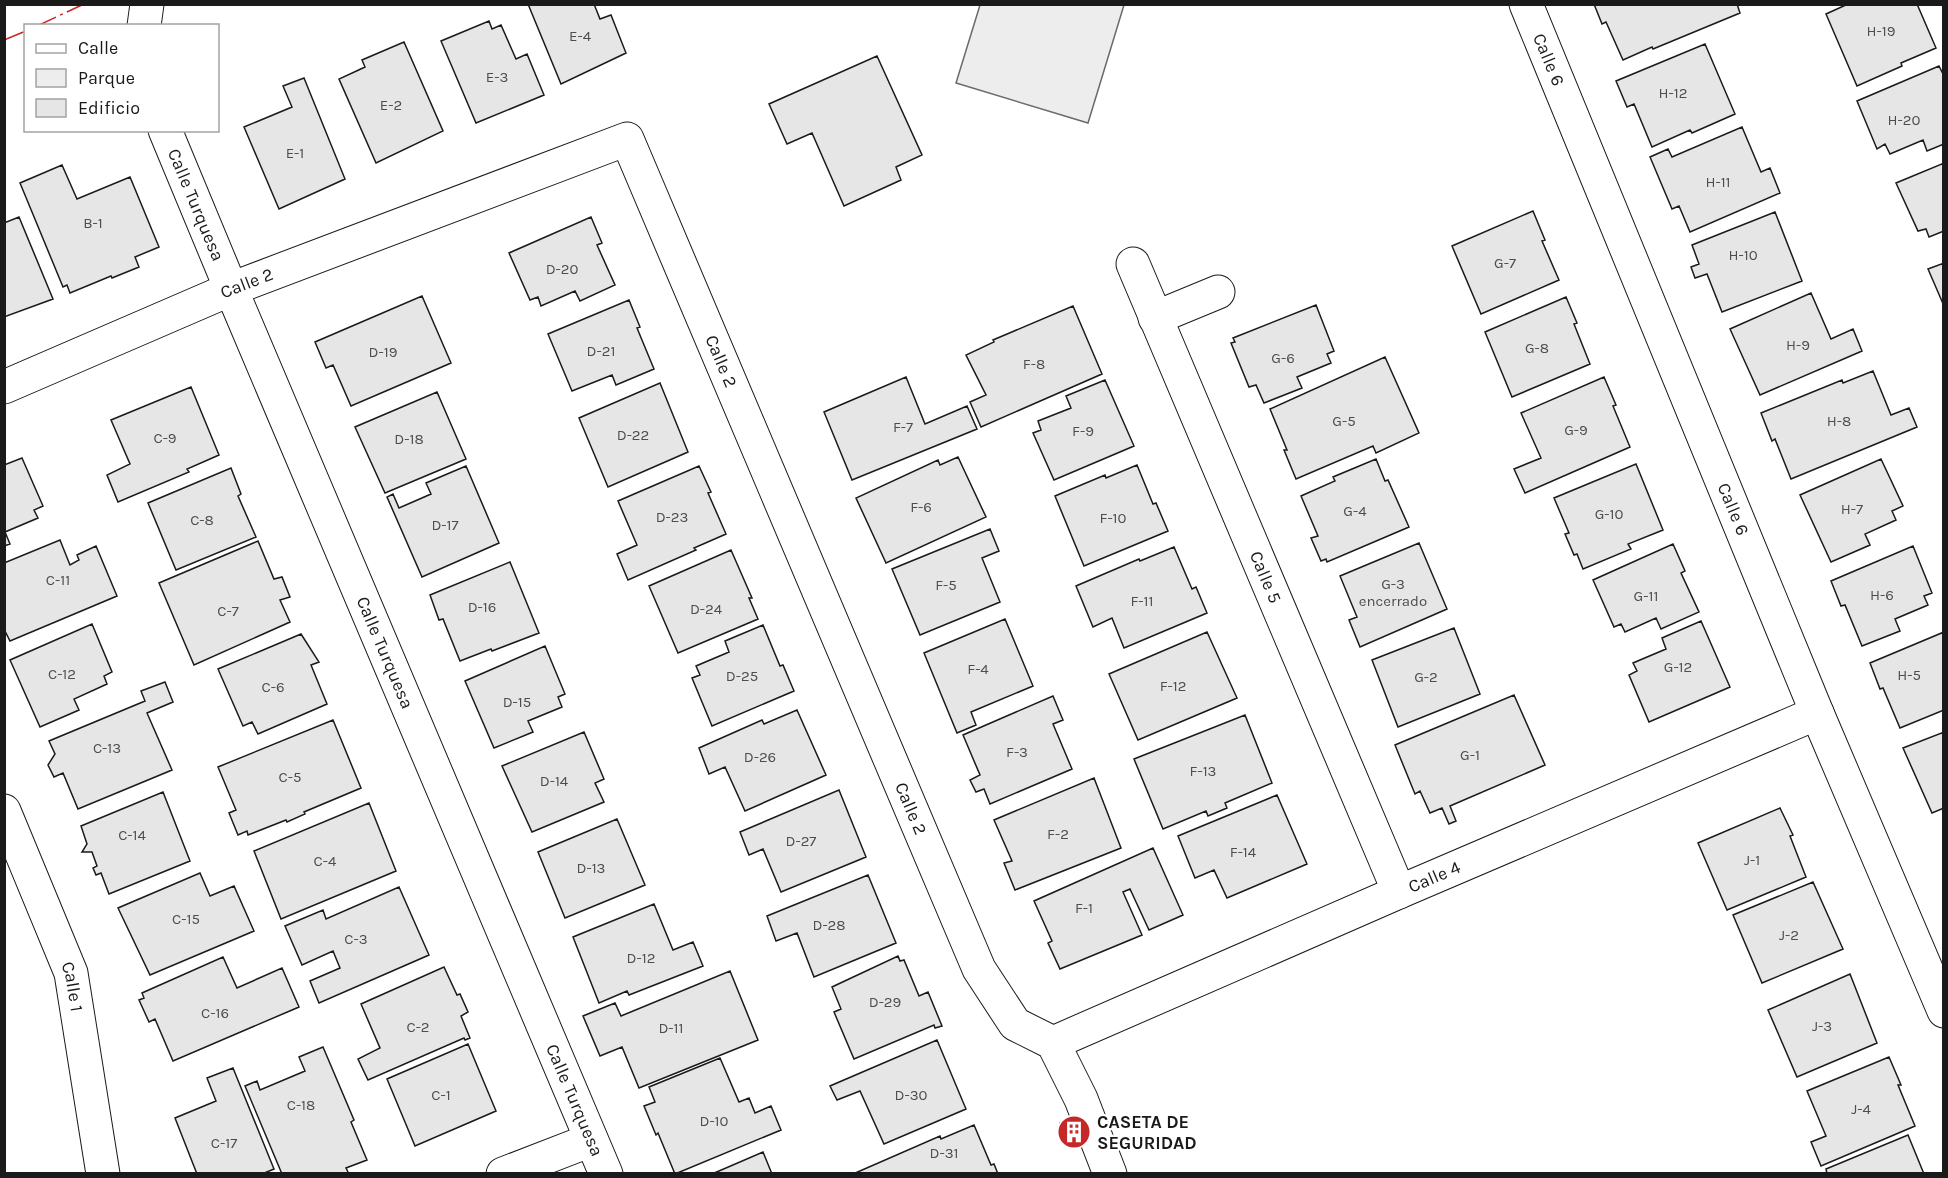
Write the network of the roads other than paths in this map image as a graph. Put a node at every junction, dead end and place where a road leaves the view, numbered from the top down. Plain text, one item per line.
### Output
1 (147, 4) edge
2 (1526, 4) edge
3 (144, 24) edge
4 (166, 132) edge
5 (1133, 264) dead end
6 (231, 289) junction
7 (1218, 292) dead end
8 (1155, 318) junction
9 (4, 387) edge
10 (1817, 713) junction
11 (4, 811) edge
12 (1400, 892) junction
13 (1944, 1011) edge
14 (1053, 1043) junction
15 (591, 1140) junction
16 (103, 1173) edge
17 (503, 1173) edge
18 (606, 1173) edge
19 (1110, 1173) edge

1 - 3 street
2 - 10 street, Calle 6
4 - 6 street, Calle Turquesa
5 - 8 street, Calle 5
6 - 9 street, Calle 2
6 - 14 street, Calle 2
6 - 15 street, Calle Turquesa
7 - 8 street
8 - 12 street, Calle 5
10 - 12 street, Calle 4
10 - 13 street, Calle 6
11 - 16 street, Calle 1
12 - 14 street, Calle 4
14 - 19 street
15 - 17 street
15 - 18 street, Calle Turquesa

